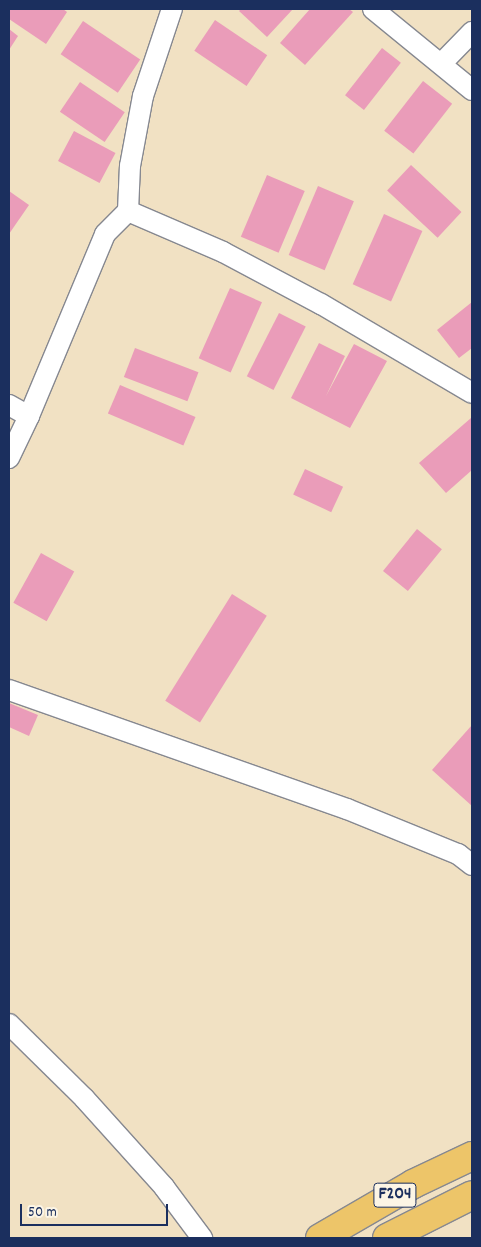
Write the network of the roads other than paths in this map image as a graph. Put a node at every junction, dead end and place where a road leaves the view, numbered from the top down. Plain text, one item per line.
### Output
1 (172, 9) edge
2 (374, 9) edge
3 (472, 32) edge
4 (441, 64) junction
5 (472, 90) edge
6 (128, 211) junction
7 (472, 393) edge
8 (9, 405) edge
9 (30, 416) junction
10 (9, 458) edge
11 (9, 690) edge
12 (468, 857) edge
13 (9, 1024) edge
14 (472, 1156) edge
15 (472, 1195) edge
16 (202, 1238) edge
17 (320, 1238) edge
18 (387, 1238) edge

1 - 6 street
2 - 4 street
3 - 4 street
4 - 5 street
6 - 7 street
6 - 9 street
8 - 9 street
9 - 10 street
11 - 12 street
13 - 16 street
14 - 17 main road, F204
15 - 18 main road, F204

